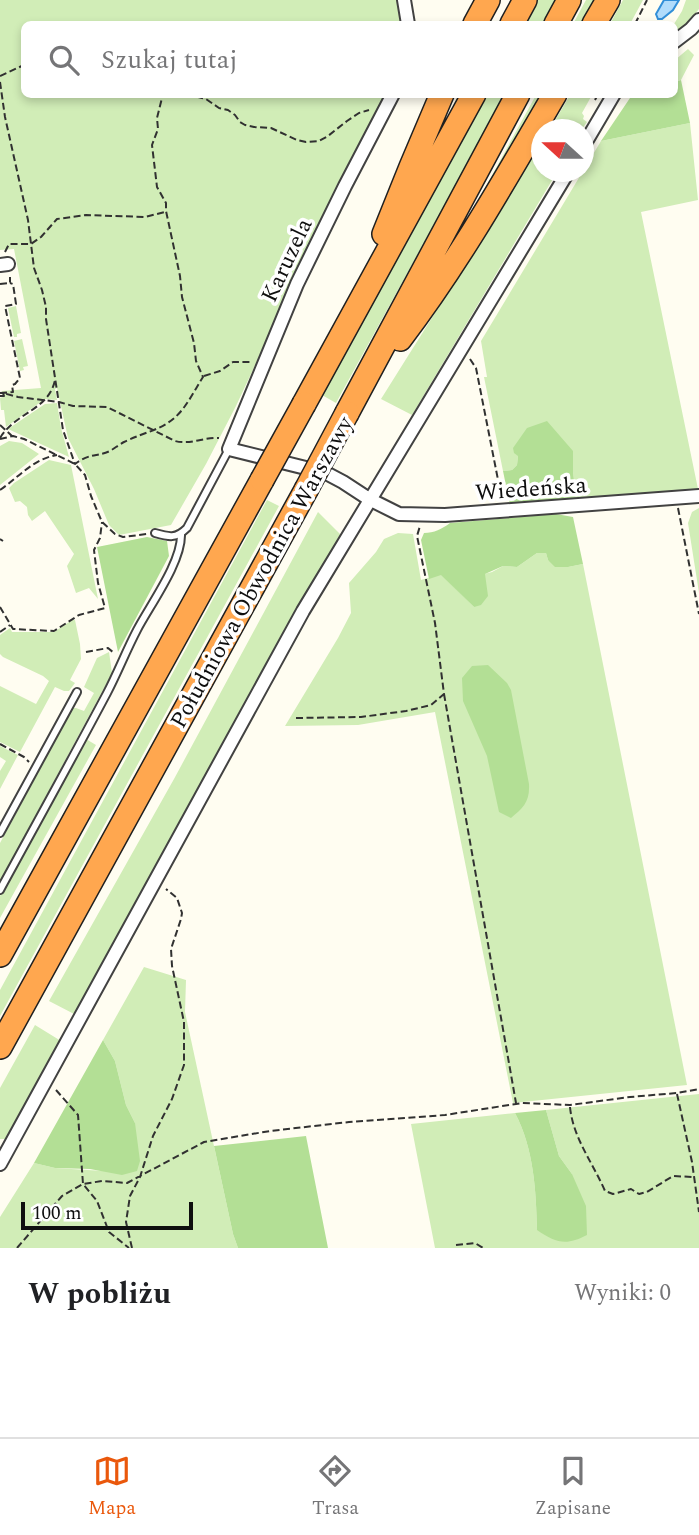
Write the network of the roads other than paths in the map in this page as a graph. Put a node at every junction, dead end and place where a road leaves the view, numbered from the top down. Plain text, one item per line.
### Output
1 (404, 0) edge
2 (488, 0) edge
3 (525, 0) edge
4 (569, 0) edge
5 (608, 0) edge
6 (699, 20) edge
7 (408, 21) edge
8 (477, 21) edge
9 (514, 21) edge
10 (558, 21) edge
11 (596, 21) edge
12 (678, 39) edge
13 (440, 98) edge
14 (472, 98) edge
15 (517, 98) edge
16 (553, 98) edge
17 (612, 98) edge
18 (390, 101) edge
19 (594, 127) edge
20 (562, 182) edge
21 (349, 325) junction
22 (352, 404) junction
23 (231, 445) junction
24 (699, 496) edge
25 (369, 499) junction
26 (155, 534) road end
27 (181, 534) junction
28 (77, 692) dead end
29 (0, 833) edge
30 (0, 890) edge
31 (0, 955) edge
32 (0, 1047) edge
33 (0, 1164) edge

1 - 7 street
2 - 8 highway
3 - 9 highway
4 - 10 highway
5 - 11 highway
6 - 12 street
13 - 21 highway
14 - 21 highway, Południowa Obwodnica Warszawy
15 - 22 highway, Południowa Obwodnica Warszawy
16 - 22 highway
17 - 19 street
18 - 23 street, Karuzela
20 - 25 street
21 - 31 highway, Południowa Obwodnica Warszawy, bridge
22 - 32 highway, Południowa Obwodnica Warszawy, bridge
23 - 25 street, Wiedeńska
23 - 27 lane
24 - 25 street, Wiedeńska
25 - 33 street
26 - 27 lane
27 - 30 lane
28 - 29 lane

